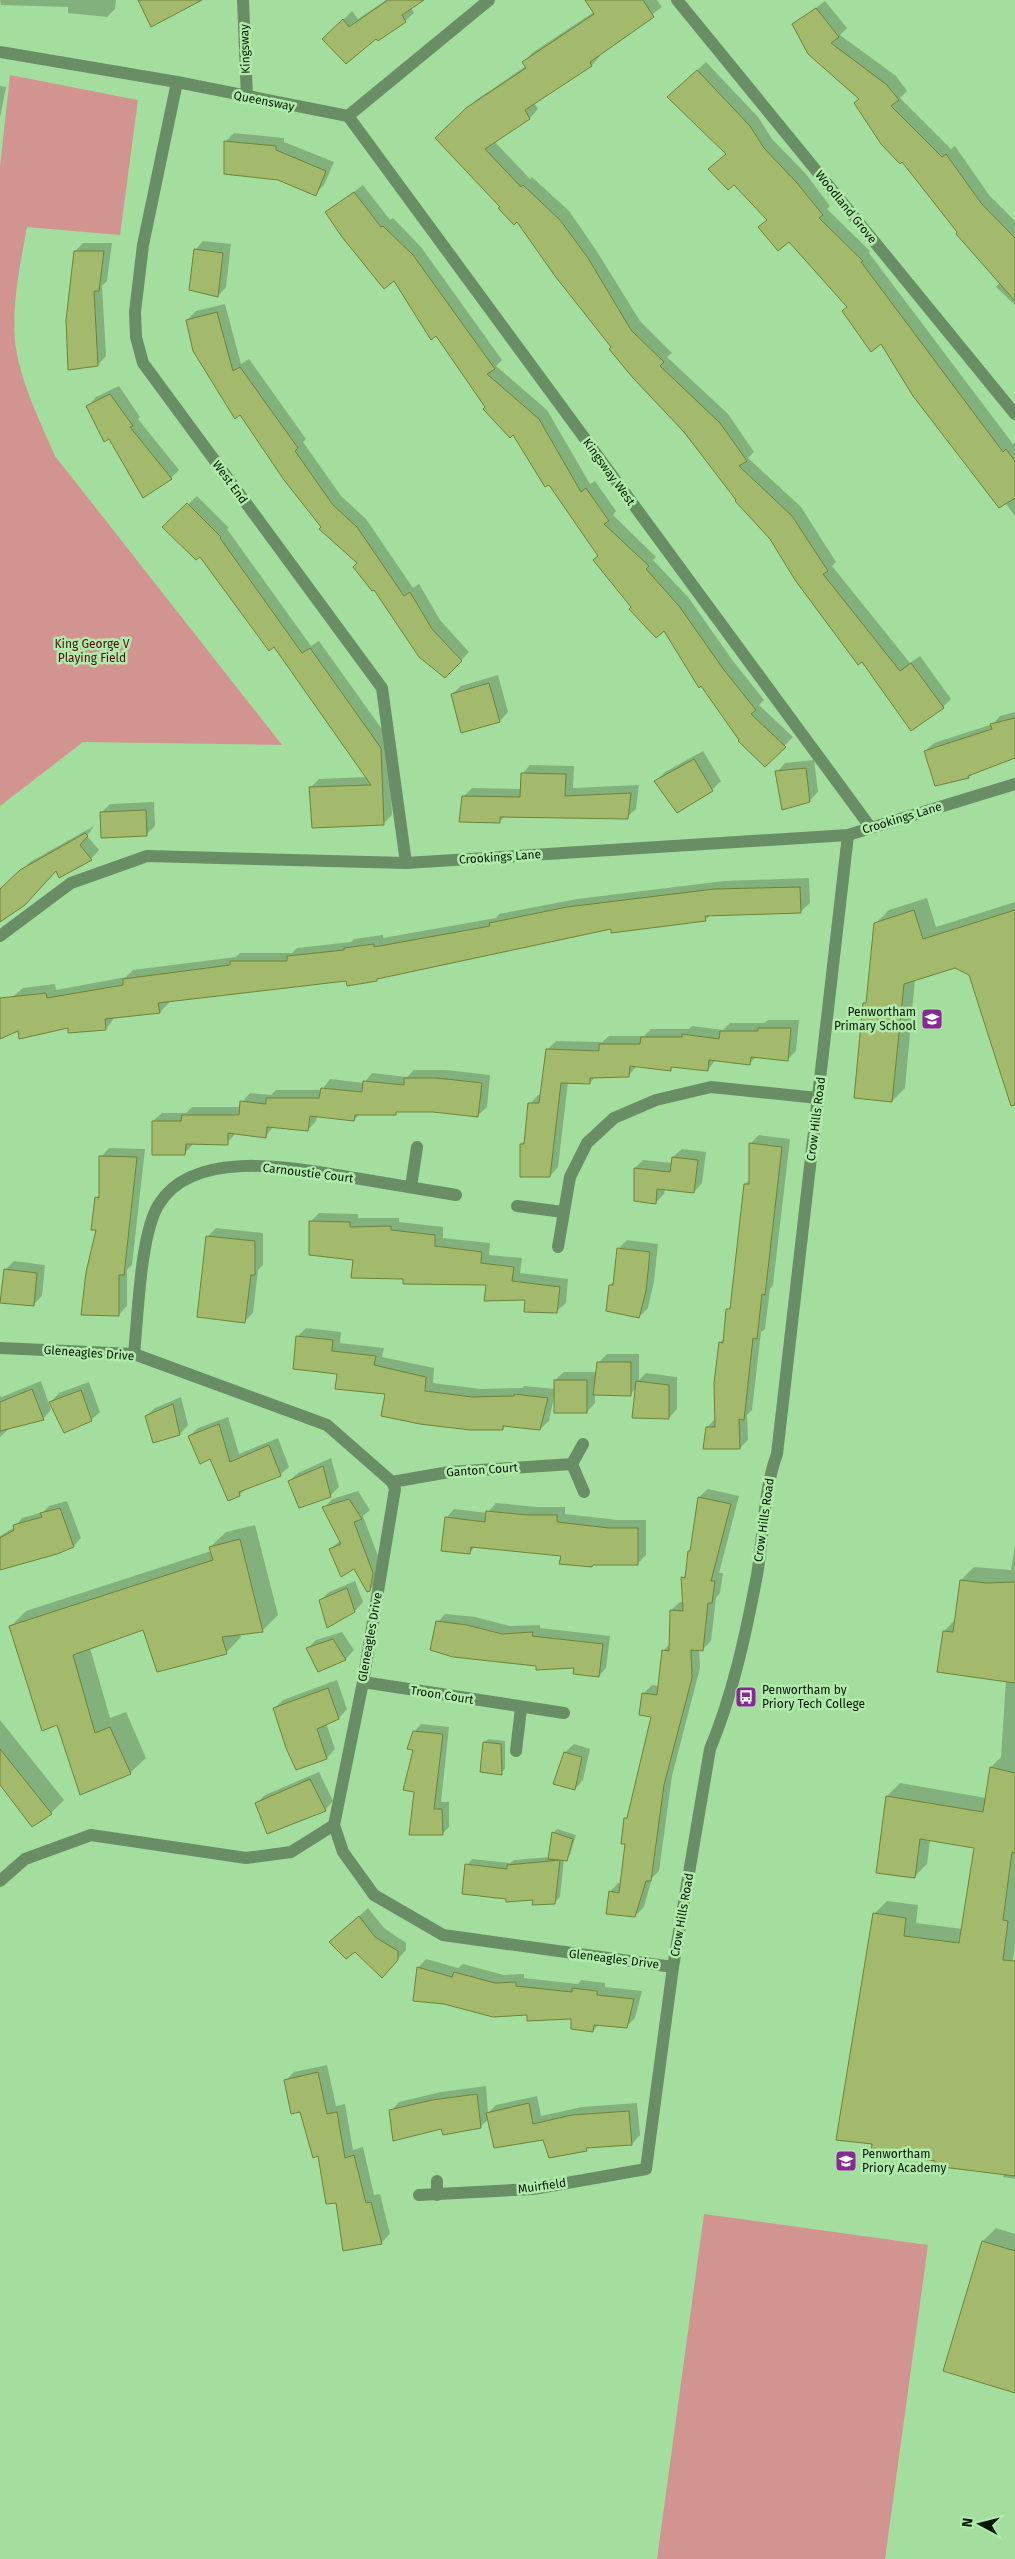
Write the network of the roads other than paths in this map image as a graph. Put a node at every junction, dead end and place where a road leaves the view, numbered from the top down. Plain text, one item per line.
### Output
1 (243, 0) edge
2 (489, 0) edge
3 (677, 0) edge
4 (0, 52) edge
5 (176, 82) junction
6 (247, 98) junction
7 (348, 116) junction
8 (1015, 414) edge
9 (1015, 784) edge
10 (871, 828) junction
11 (848, 835) junction
12 (406, 862) junction
13 (0, 936) edge
14 (818, 1098) junction
15 (417, 1147) dead end
16 (411, 1187) junction
17 (456, 1195) dead end
18 (517, 1206) dead end
19 (563, 1212) junction
20 (558, 1248) dead end
21 (0, 1348) edge
22 (134, 1354) junction
23 (583, 1444) dead end
24 (572, 1464) junction
25 (392, 1482) junction
26 (584, 1492) dead end
27 (363, 1682) junction
28 (521, 1708) junction
29 (564, 1713) dead end
30 (516, 1752) dead end
31 (334, 1824) junction
32 (0, 1881) edge
33 (673, 1966) junction
34 (646, 2169) joint
35 (437, 2181) dead end
36 (419, 2195) dead end
37 (437, 2195) junction

1 - 6 street, Kingsway
2 - 7 street
3 - 8 street, Woodland Grove
4 - 5 street, Queensway
5 - 6 street, Queensway
5 - 12 street, West End
6 - 7 street, Queensway
7 - 10 street, Kingsway West
9 - 10 street, Crookings Lane
10 - 11 street, Crookings Lane
11 - 12 street, Crookings Lane
11 - 14 street, Crow Hills Road
12 - 13 street, Crookings Lane
14 - 19 street
14 - 33 street, Crow Hills Road
15 - 16 street
16 - 17 street, Carnoustie Court
16 - 22 street, Carnoustie Court
18 - 19 street
19 - 20 street
21 - 22 street, Gleneagles Drive
22 - 25 street, Gleneagles Drive
23 - 24 street
24 - 25 street, Ganton Court
24 - 26 street
25 - 27 street, Gleneagles Drive
27 - 28 street, Troon Court
27 - 31 street, Gleneagles Drive
28 - 29 street, Troon Court
28 - 30 street
31 - 32 street
31 - 33 street, Gleneagles Drive
33 - 34 street, Crow Hills Road
34 - 37 street, Muirfield
35 - 37 street
36 - 37 street, Muirfield

